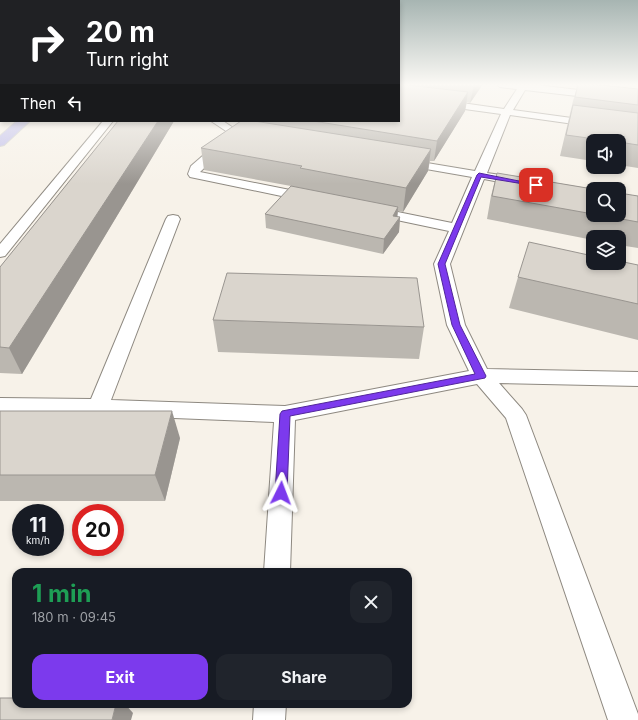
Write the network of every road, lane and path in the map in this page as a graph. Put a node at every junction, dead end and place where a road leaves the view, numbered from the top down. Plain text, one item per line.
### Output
1 (505, 118) edge
2 (548, 118) edge
3 (23, 122) edge
4 (107, 122) edge
5 (218, 122) edge
6 (638, 130) edge
7 (0, 142) edge
8 (393, 160) edge
9 (479, 175) junction
10 (532, 184) edge
11 (324, 201) edge
12 (363, 209) edge
13 (173, 219) dead end
14 (456, 228) junction
15 (0, 253) edge
16 (481, 376) junction
17 (638, 379) edge
18 (0, 406) edge
19 (98, 407) junction
20 (285, 414) junction
21 (277, 568) edge
22 (270, 708) edge
23 (269, 720) edge
24 (624, 720) edge

1 - 9 lane
2 - 6 lane
3 - 7 main road
4 - 15 lane
5 - 11 lane
8 - 9 lane
9 - 10 lane
9 - 14 lane
12 - 14 lane
13 - 19 lane
14 - 16 lane
16 - 17 lane
16 - 20 lane
16 - 24 lane
18 - 19 lane
19 - 20 lane
20 - 21 lane
22 - 23 lane

